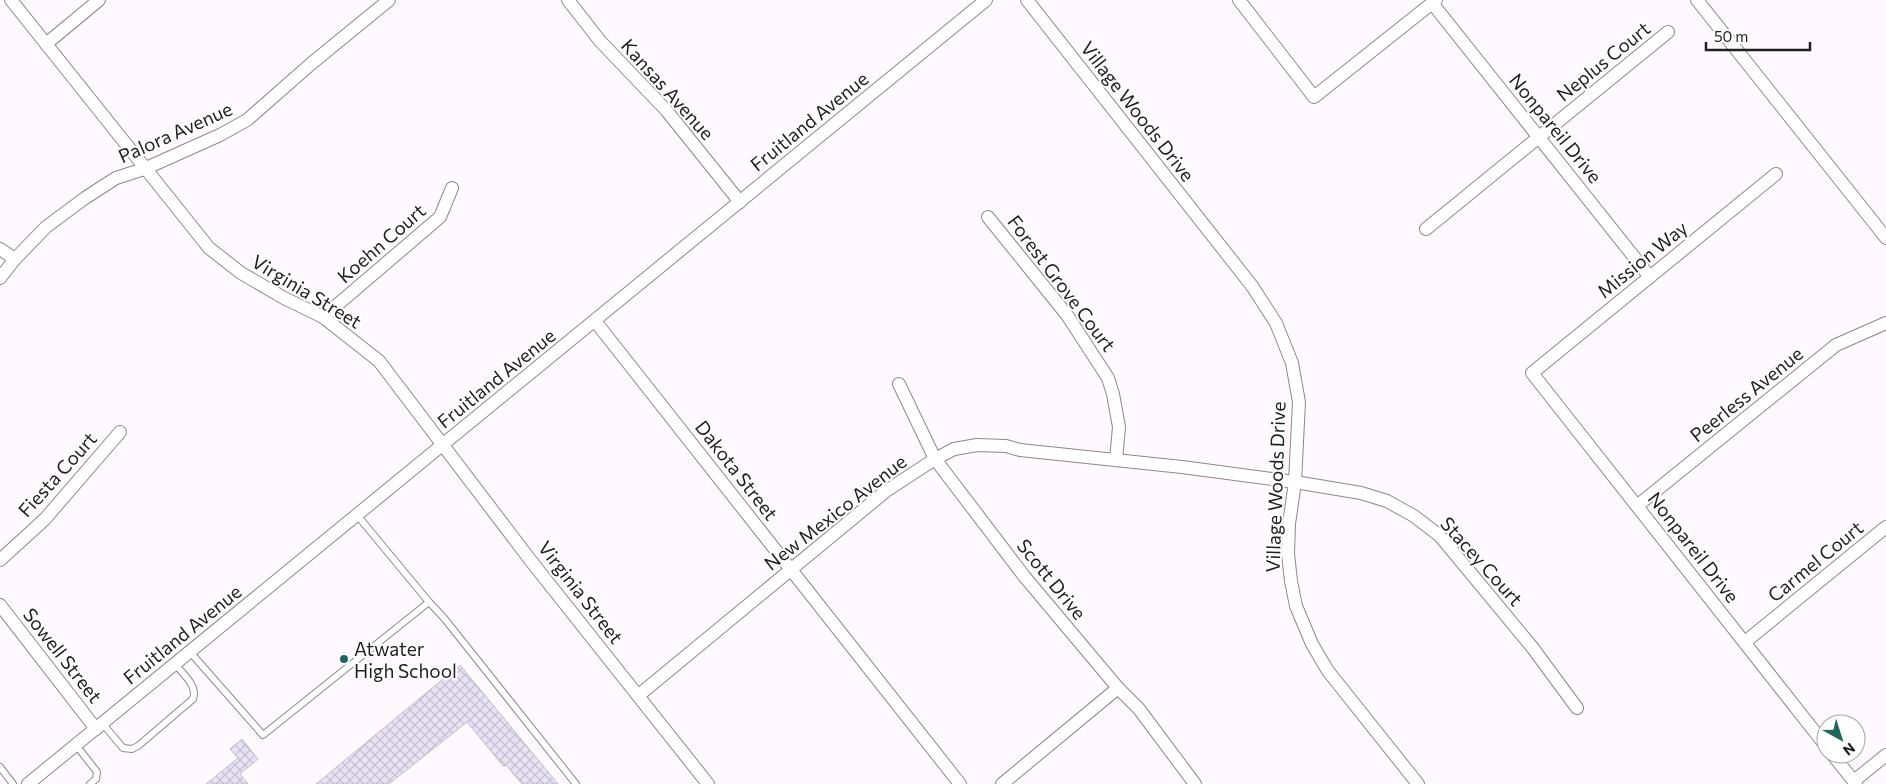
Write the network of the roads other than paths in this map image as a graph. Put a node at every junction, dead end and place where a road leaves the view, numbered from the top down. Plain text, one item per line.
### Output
1 (11, 0) edge
2 (99, 0) edge
3 (389, 0) edge
4 (568, 0) edge
5 (986, 0) edge
6 (1027, 0) edge
7 (1239, 0) edge
8 (1697, 0) edge
9 (1434, 2) edge
10 (1668, 32) dead end
11 (46, 44) junction
12 (1539, 138) junction
13 (144, 169) junction
14 (1776, 174) dead end
15 (452, 188) dead end
16 (740, 202) junction
17 (988, 217) dead end
18 (1426, 230) dead end
19 (1886, 238) edge
20 (0, 249) edge
21 (15, 259) junction
22 (1650, 277) junction
23 (0, 278) edge
24 (323, 317) junction
25 (595, 321) junction
26 (1886, 323) edge
27 (1532, 373) joint
28 (898, 384) dead end
29 (120, 432) dead end
30 (443, 444) junction
31 (935, 458) junction
32 (1116, 460) junction
33 (1295, 482) junction
34 (1637, 506) junction
35 (357, 515) junction
36 (1886, 527) edge
37 (0, 560) edge
38 (791, 570) junction
39 (429, 602) junction
40 (0, 605) edge
41 (1745, 642) junction
42 (190, 652) junction
43 (175, 664) junction
44 (1118, 688) junction
45 (639, 695) junction
46 (1577, 708) dead end
47 (99, 726) junction
48 (1816, 733) edge
49 (76, 745) junction
50 (1886, 755) edge
51 (1840, 764) edge
52 (0, 767) edge
53 (1855, 783) edge
54 (13, 784) edge
55 (28, 784) edge
56 (90, 784) edge
57 (576, 784) edge
58 (708, 784) edge
59 (960, 784) edge
60 (1002, 784) edge
61 (1195, 784) edge
62 (1418, 784) edge

1 - 11 street, Virginia Street
2 - 11 street
3 - 13 street, Palora Avenue
4 - 16 street, Kansas Avenue
5 - 16 street, Fruitland Avenue
6 - 33 street, Village Woods Drive
7 - 9 street
8 - 19 street
9 - 12 street, Nonpareil Drive
10 - 12 street, Neplus Court
11 - 13 street, Virginia Street
12 - 18 street, Neplus Court
12 - 22 street, Nonpareil Drive
13 - 21 street, Palora Avenue
13 - 24 street, Virginia Street
14 - 22 street, Mission Way
15 - 24 street, Koehn Court
16 - 25 street, Fruitland Avenue
17 - 32 street, Forest Grove Court
20 - 21 street
21 - 23 street, Palora Avenue
22 - 27 street, Mission Way
24 - 30 street, Virginia Street
25 - 30 street, Fruitland Avenue
25 - 38 street, Dakota Street
26 - 34 street, Peerless Avenue
27 - 34 street, Nonpareil Drive
28 - 31 street, Scott Drive
29 - 37 street, Fiesta Court
30 - 35 street, Fruitland Avenue
30 - 45 street, Virginia Street
31 - 32 street, New Mexico Avenue
31 - 38 street, New Mexico Avenue
31 - 44 street, Scott Drive
32 - 33 street, New Mexico Avenue
33 - 46 street, Stacey Court
33 - 62 street, Village Woods Drive
34 - 41 street, Nonpareil Drive
35 - 39 lane
35 - 42 street, Fruitland Avenue
36 - 41 street, Carmel Court
38 - 45 street, New Mexico Avenue
38 - 59 street, Dakota Street
39 - 42 lane
39 - 57 lane
40 - 47 street, Sowell Street
41 - 48 street, Nonpareil Drive
42 - 43 street, Fruitland Avenue
43 - 47 street, Fruitland Avenue
43 - 47 lane
44 - 60 street
44 - 61 street, Scott Drive
45 - 58 street, Virginia Street
47 - 49 street, Fruitland Avenue
49 - 55 street, Fruitland Avenue
49 - 56 lane
50 - 53 street
51 - 53 street
52 - 54 lane

